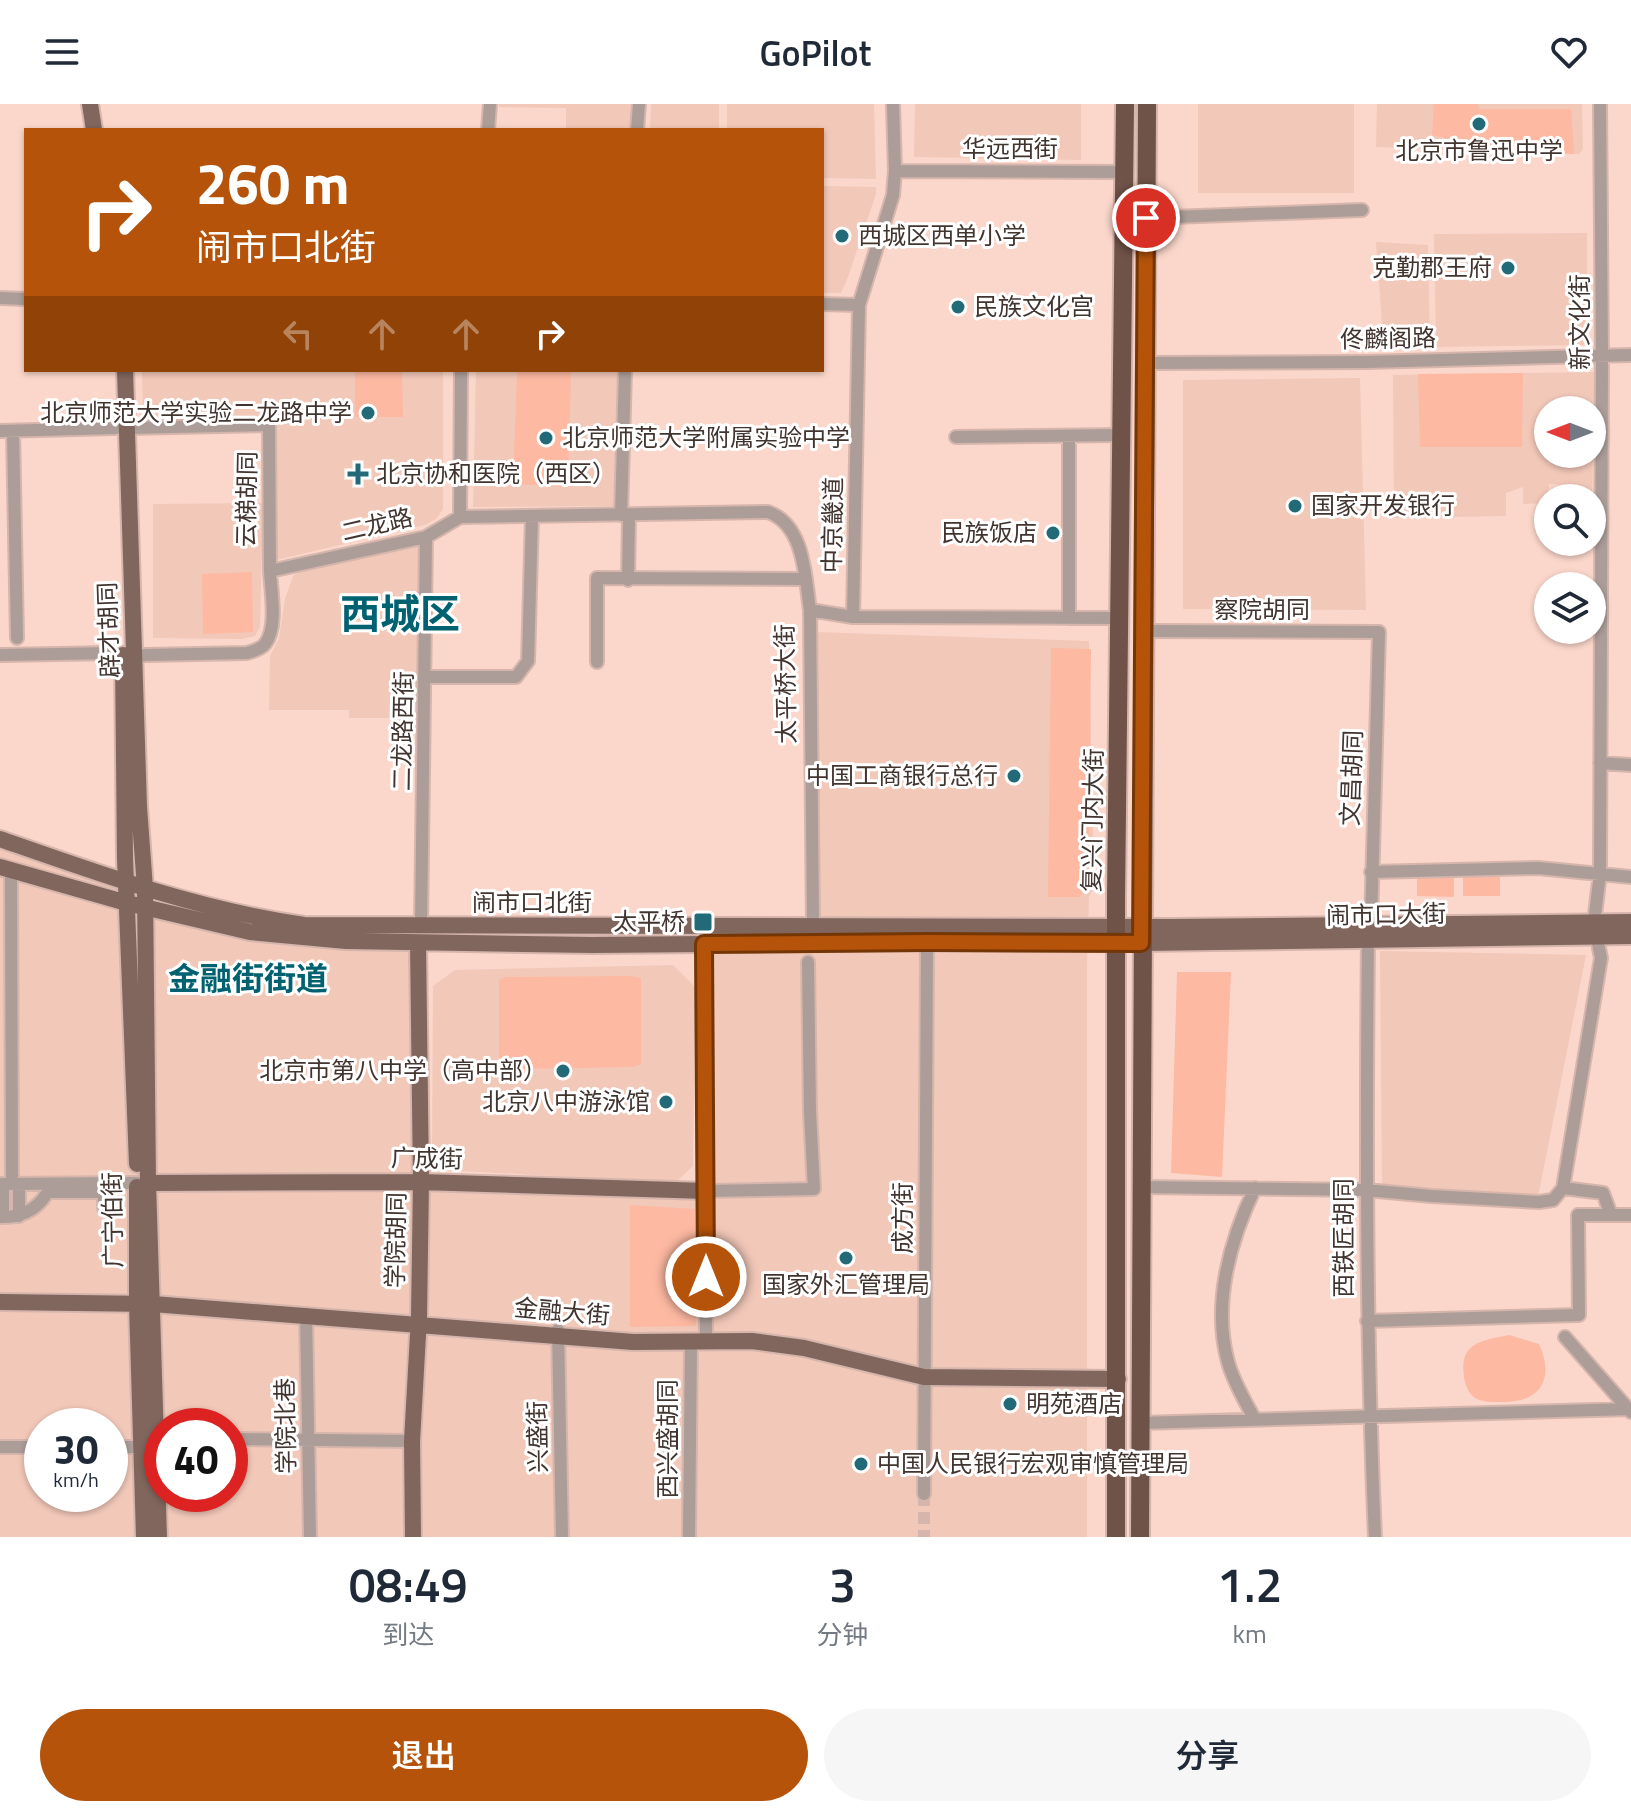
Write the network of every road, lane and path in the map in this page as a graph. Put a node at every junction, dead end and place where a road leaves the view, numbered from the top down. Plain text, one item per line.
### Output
1 (80, 104) edge
2 (90, 104) edge
3 (490, 104) edge
4 (639, 104) edge
5 (893, 104) edge
6 (1125, 104) edge
7 (1147, 104) edge
8 (1600, 104) edge
9 (83, 128) edge
10 (94, 128) edge
11 (488, 128) edge
12 (637, 128) edge
13 (895, 171) junction
14 (1124, 172) junction
15 (1362, 210) dead end
16 (1146, 218) junction
17 (0, 298) edge
18 (24, 299) edge
19 (824, 304) edge
20 (859, 305) junction
21 (1602, 355) junction
22 (1631, 355) edge
23 (1146, 363) junction
24 (114, 372) edge
25 (125, 372) edge
26 (461, 372) edge
27 (625, 372) edge
28 (122, 428) junction
29 (7, 431) edge
30 (1120, 435) junction
31 (1069, 436) junction
32 (956, 437) dead end
33 (625, 515) junction
34 (532, 516) junction
35 (460, 517) junction
36 (426, 537) junction
37 (270, 571) junction
38 (805, 579) junction
39 (628, 580) junction
40 (810, 610) junction
41 (853, 617) junction
42 (1069, 618) junction
43 (1119, 618) junction
44 (1144, 631) junction
45 (1379, 632) joint
46 (17, 638) dead end
47 (0, 655) edge
48 (128, 658) junction
49 (597, 662) dead end
50 (426, 677) junction
51 (1600, 763) junction
52 (1631, 765) edge
53 (0, 839) edge
54 (5, 869) edge
55 (1371, 872) junction
56 (1600, 873) junction
57 (1631, 877) edge
58 (127, 883) junction
59 (145, 888) junction
60 (127, 903) junction
61 (145, 907) junction
62 (1631, 922) edge
63 (813, 924) junction
64 (1596, 930) junction
65 (1369, 932) junction
66 (420, 934) junction
67 (1116, 935) junction
68 (1141, 935) junction
69 (1631, 936) edge
70 (813, 942) junction
71 (927, 942) junction
72 (704, 944) junction
73 (808, 962) dead end
74 (421, 1182) junction
75 (143, 1183) junction
76 (8, 1184) edge
77 (51, 1187) junction
78 (1141, 1187) junction
79 (1255, 1188) junction
80 (1563, 1188) junction
81 (1366, 1190) junction
82 (706, 1191) junction
83 (104, 1208) dead end
84 (1611, 1215) junction
85 (1631, 1215) edge
86 (19, 1216) junction
87 (1, 1217) edge
88 (0, 1295) edge
89 (145, 1300) junction
90 (0, 1302) edge
91 (306, 1314) junction
92 (419, 1320) junction
93 (1367, 1321) junction
94 (558, 1334) junction
95 (1565, 1337) dead end
96 (701, 1339) junction
97 (924, 1374) junction
98 (1118, 1375) junction
99 (156, 1408) edge
100 (1630, 1410) edge
101 (1369, 1417) junction
102 (1254, 1418) junction
103 (1140, 1423) junction
104 (248, 1439) edge
105 (308, 1441) junction
106 (412, 1441) junction
107 (0, 1447) edge
108 (24, 1447) edge
109 (128, 1447) edge
110 (142, 1447) junction
111 (924, 1494) tunnel mouth
112 (159, 1512) edge
113 (144, 1537) edge
114 (159, 1537) edge
115 (310, 1537) edge
116 (413, 1537) edge
117 (562, 1537) edge
118 (689, 1537) edge
119 (1116, 1537) edge
120 (1140, 1537) edge
121 (1375, 1537) edge

1 - 9 main road
2 - 10 main road
3 - 11 street
4 - 12 street
5 - 13 street, 中京畿道
6 - 14 highway, 复兴门内大街
7 - 16 highway, 复兴门内大街
8 - 21 street, 新文化街
13 - 14 street, 华远西街
13 - 20 street, 中京畿道
14 - 30 highway, 复兴门内大街
15 - 16 street
16 - 23 highway, 复兴门内大街
17 - 18 street
19 - 20 street
20 - 41 street, 中京畿道
21 - 22 street, 佟麟阁路
21 - 23 street, 佟麟阁路
21 - 51 street, 新文化街
23 - 44 highway, 复兴门内大街
24 - 28 main road, 辟才胡同
25 - 28 main road, 辟才胡同
26 - 35 street
27 - 33 street
28 - 29 street
28 - 37 street, 云梯胡同
28 - 48 main road, 辟才胡同
29 - 46 street
30 - 31 street
30 - 43 highway, 复兴门内大街
31 - 32 street
31 - 42 street
33 - 34 street, 二龙路
33 - 38 street, 二龙路
33 - 39 street
34 - 35 street, 二龙路
34 - 50 street
35 - 36 street, 二龙路
36 - 37 street, 二龙路
36 - 50 street, 二龙路西街
37 - 48 street
38 - 39 street
38 - 40 street, 二龙路
39 - 49 street
40 - 41 street, 太平桥大街
40 - 63 street, 太平桥大街
41 - 42 street, 太平桥大街
42 - 43 street, 太平桥大街
43 - 67 highway, 复兴门内大街
44 - 45 street, 察院胡同
44 - 68 highway, 复兴门内大街
45 - 55 street, 文昌胡同
47 - 48 street
48 - 58 main road, 辟才胡同
48 - 59 main road, 辟才胡同
50 - 66 street, 二龙路西街
51 - 52 street
51 - 56 street, 新文化街
53 - 58 main road
54 - 60 main road
54 - 76 street
55 - 56 street
55 - 65 street, 文昌胡同
56 - 57 street
56 - 64 street, 新文化街
58 - 59 main road, 闹市口北街
58 - 60 main road, 辟才胡同
59 - 61 main road, 辟才胡同
59 - 66 main road, 闹市口北街
60 - 61 main road, 闹市口北街
60 - 75 main road, 广宁伯街
61 - 66 main road, 闹市口北街
61 - 75 main road, 广宁伯街
62 - 64 main road, 闹市口大街
63 - 66 main road, 闹市口北街
63 - 67 main road, 闹市口北街
63 - 70 main road
64 - 65 main road, 闹市口大街
64 - 69 main road, 闹市口大街
64 - 80 street, 新文化街
65 - 68 main road, 闹市口大街
65 - 81 street, 西铁匠胡同
66 - 72 main road, 闹市口北街
66 - 74 main road, 学院胡同
67 - 68 main road, 闹市口大街
67 - 71 main road, 闹市口北街
67 - 98 highway, 复兴门内大街
68 - 78 highway, 复兴门内大街
70 - 71 main road, 闹市口北街
70 - 72 main road, 闹市口北街
71 - 97 street, 成方街
72 - 82 street, 西兴盛胡同
73 - 82 street
74 - 75 main road, 广成街
74 - 82 main road, 广成街
74 - 92 main road, 学院胡同
75 - 77 street
75 - 89 main road, 广宁伯街
76 - 77 street
76 - 86 street
76 - 87 street
77 - 83 street
77 - 86 street
78 - 79 street
78 - 103 highway, 复兴门内大街
79 - 81 street
79 - 102 street
80 - 81 street
80 - 84 street
81 - 93 street, 西铁匠胡同
82 - 96 street, 西兴盛胡同
84 - 85 street
84 - 93 street
86 - 87 street
88 - 89 main road
89 - 90 main road, 金融大街
89 - 91 main road, 金融大街
89 - 92 main road, 金融大街
89 - 99 main road, 广宁伯街
89 - 110 main road, 广宁伯街
91 - 92 main road, 金融大街
91 - 105 street, 学院北巷
92 - 94 main road, 金融大街
92 - 106 main road, 学院胡同
93 - 101 street, 西铁匠胡同
94 - 96 main road, 金融大街
94 - 117 street, 兴盛街
95 - 100 street
96 - 97 main road, 金融大街
96 - 118 street, 西兴盛胡同
97 - 98 main road, 金融大街
97 - 111 street, 成方街
98 - 119 highway, 复兴门内大街
100 - 101 street
101 - 102 street
101 - 121 street, 西铁匠胡同
102 - 103 street
103 - 120 highway, 复兴门内大街
104 - 105 street
105 - 106 street
105 - 115 street, 学院北巷
106 - 116 main road, 学院胡同
107 - 108 street
109 - 110 street
110 - 113 main road, 广宁伯街
112 - 114 main road, 广宁伯街

